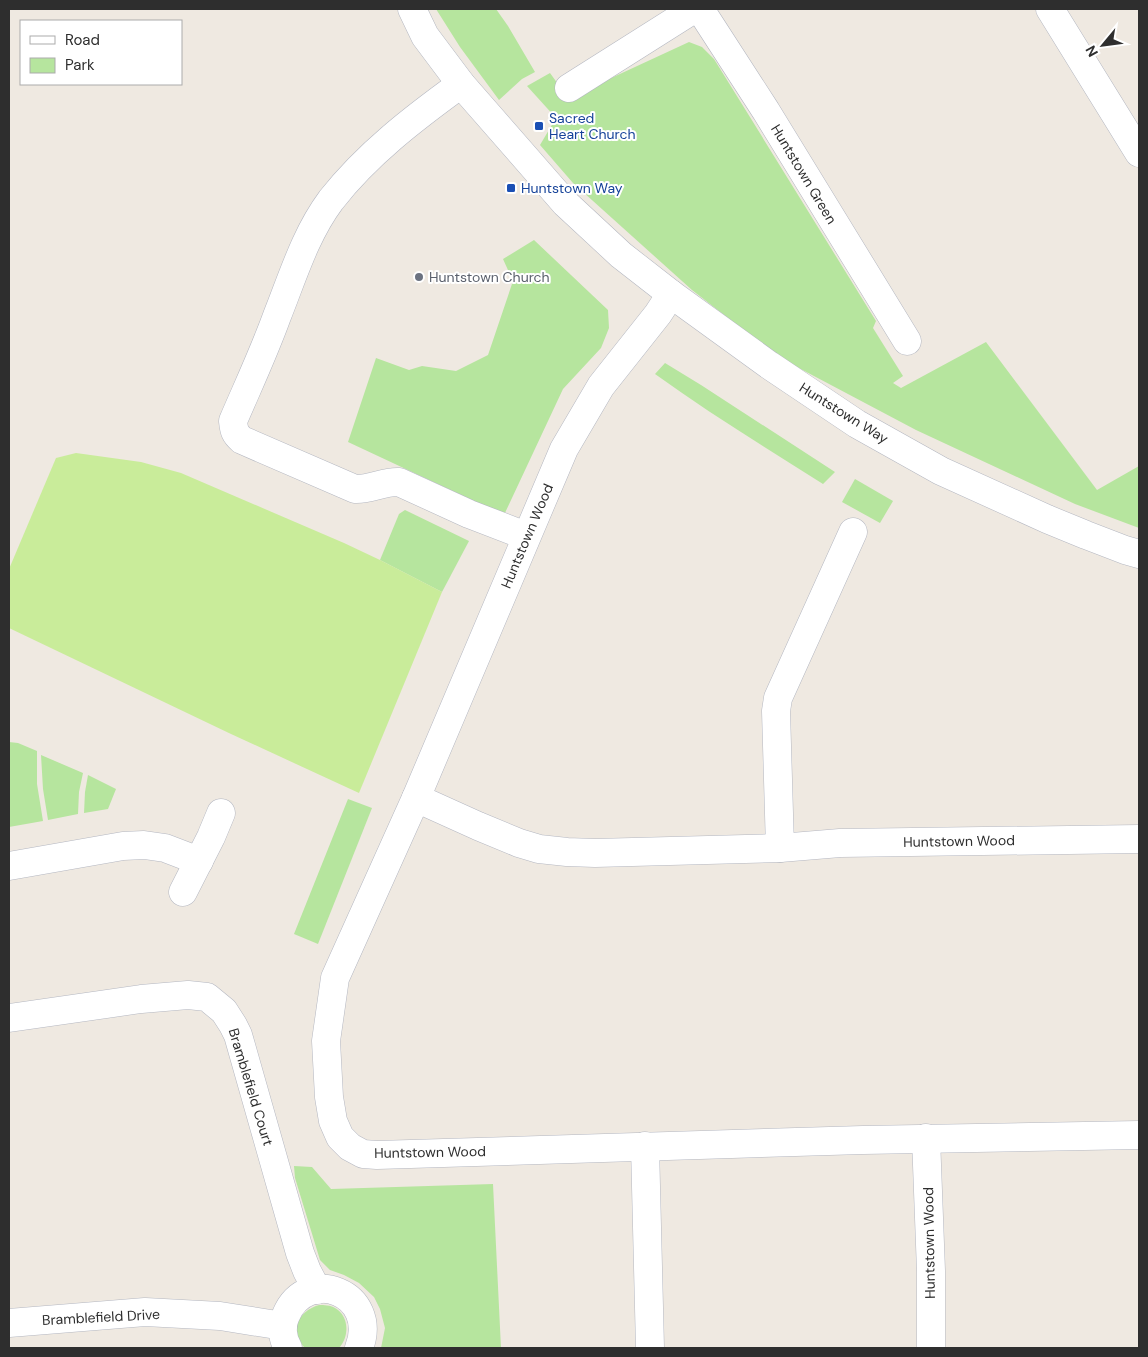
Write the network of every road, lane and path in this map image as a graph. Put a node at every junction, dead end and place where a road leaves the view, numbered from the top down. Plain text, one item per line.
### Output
1 (412, 9) edge
2 (694, 9) edge
3 (700, 9) edge
4 (1050, 9) edge
5 (461, 84) junction
6 (569, 88) dead end
7 (1139, 153) edge
8 (671, 294) junction
9 (906, 341) dead end
10 (853, 532) dead end
11 (526, 536) junction
12 (1139, 554) edge
13 (416, 798) junction
14 (222, 813) dead end
15 (1139, 839) edge
16 (780, 848) junction
17 (199, 861) junction
18 (9, 866) edge
19 (184, 892) dead end
20 (9, 1018) edge
21 (1139, 1135) edge
22 (926, 1138) junction
23 (645, 1146) junction
24 (317, 1290) junction
25 (9, 1323) edge
26 (285, 1337) edge
27 (359, 1348) edge
28 (650, 1348) edge
29 (931, 1348) edge

1 - 5 street, Huntstown Way
2 - 6 street
3 - 9 street, Huntstown Green
4 - 7 street
5 - 8 street, Huntstown Way
5 - 11 street
8 - 11 street, Huntstown Wood
8 - 12 street, Huntstown Way
10 - 16 street
11 - 13 street, Huntstown Wood
13 - 16 street, Huntstown Wood
13 - 23 street, Huntstown Wood
14 - 17 street
15 - 16 street, Huntstown Wood
17 - 18 street
17 - 19 street
20 - 24 street, Bramblefield Court
21 - 22 street, Huntstown Wood
22 - 23 street, Huntstown Wood
22 - 29 street, Huntstown Wood
23 - 28 street
24 - 26 street
24 - 27 street
25 - 26 street, Bramblefield Drive

